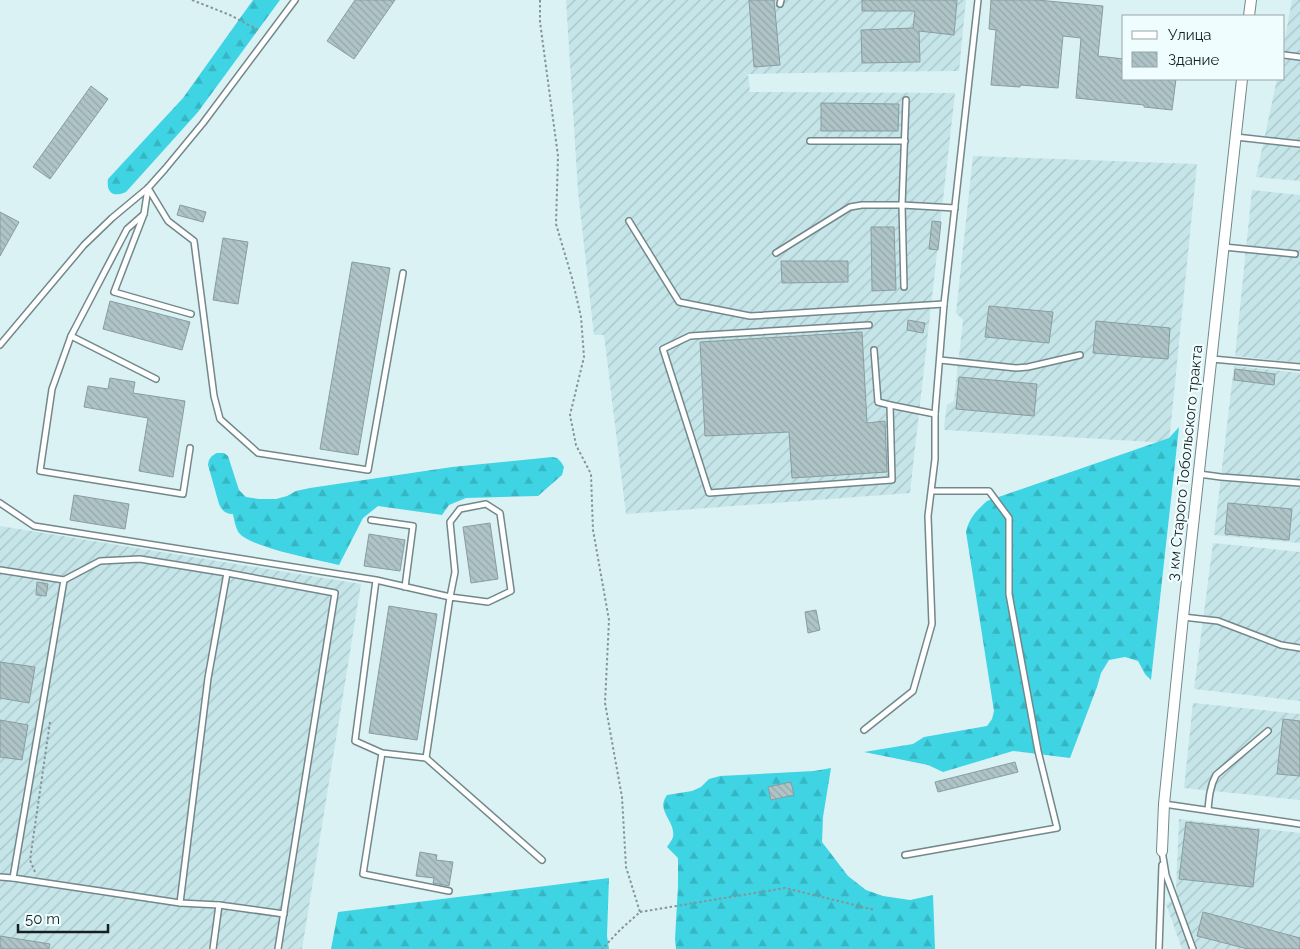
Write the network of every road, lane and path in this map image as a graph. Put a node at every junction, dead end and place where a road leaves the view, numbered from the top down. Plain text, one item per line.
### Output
1 (192, 0) edge
2 (295, 0) edge
3 (540, 0) edge
4 (978, 0) edge
5 (1251, 0) edge
6 (1249, 15) edge
7 (269, 36) junction
8 (1285, 55) edge
9 (1300, 57) edge
10 (1242, 80) edge
11 (906, 100) dead end
12 (1235, 137) junction
13 (810, 141) dead end
14 (904, 141) junction
15 (1300, 144) edge
16 (148, 188) junction
17 (902, 204) junction
18 (955, 208) junction
19 (144, 214) junction
20 (629, 221) dead end
21 (1224, 247) junction
22 (776, 254) dead end
23 (1295, 254) dead end
24 (403, 272) dead end
25 (904, 287) dead end
26 (944, 304) junction
27 (191, 314) dead end
28 (869, 325) dead end
29 (71, 336) junction
30 (0, 345) edge
31 (874, 350) dead end
32 (1080, 355) dead end
33 (1211, 358) junction
34 (940, 360) junction
35 (1300, 367) edge
36 (156, 379) dead end
37 (890, 405) junction
38 (935, 414) junction
39 (190, 448) dead end
40 (1199, 474) junction
41 (1300, 483) edge
42 (932, 491) junction
43 (0, 503) edge
44 (371, 520) dead end
45 (0, 570) edge
46 (227, 573) junction
47 (64, 580) junction
48 (376, 580) junction
49 (405, 587) junction
50 (450, 597) junction
51 (1183, 617) junction
52 (1300, 648) edge
53 (50, 717) dead end
54 (864, 730) dead end
55 (1268, 731) dead end
56 (382, 753) junction
57 (426, 758) junction
58 (1164, 804) junction
59 (1208, 810) junction
60 (1300, 824) edge
61 (1162, 851) junction
62 (905, 855) dead end
63 (542, 860) dead end
64 (35, 873) dead end
65 (0, 877) edge
66 (13, 878) junction
67 (449, 891) dead end
68 (180, 903) junction
69 (219, 905) junction
70 (875, 910) dead end
71 (640, 912) junction
72 (284, 914) junction
73 (213, 949) edge
74 (278, 949) edge
75 (602, 949) edge
76 (1159, 949) edge
77 (1193, 949) edge

1 - 7 path
2 - 7 lane
3 - 71 path
4 - 18 lane
5 - 6 street
7 - 16 lane
8 - 9 lane
10 - 12 street, 3 км Старого Тобольского тракта
11 - 14 lane
12 - 15 lane
12 - 21 street, 3 км Старого Тобольского тракта
13 - 14 lane
14 - 17 lane
16 - 19 lane
16 - 24 lane
16 - 30 lane
17 - 18 lane
17 - 22 lane
17 - 25 lane
18 - 26 lane
19 - 27 lane
19 - 29 lane
20 - 26 lane
21 - 23 lane
21 - 33 street, 3 км Старого Тобольского тракта
26 - 34 lane
28 - 37 lane
29 - 36 lane
29 - 39 lane
31 - 37 lane
32 - 34 lane
33 - 35 lane
33 - 40 street, 3 км Старого Тобольского тракта
34 - 38 lane
37 - 38 lane
38 - 42 lane
40 - 41 lane
40 - 51 street, 3 км Старого Тобольского тракта
42 - 54 lane
42 - 62 lane
43 - 48 lane
44 - 49 lane
45 - 47 lane
46 - 47 lane
46 - 68 lane
46 - 72 lane
47 - 66 lane
48 - 49 lane
48 - 56 lane
49 - 50 lane
50 - 50 lane
50 - 57 lane
51 - 52 lane
51 - 58 street, 3 км Старого Тобольского тракта
53 - 64 path
55 - 59 lane
56 - 57 lane
56 - 67 lane
57 - 63 lane
58 - 59 lane
58 - 61 street, 3 км Старого Тобольского тракта
59 - 60 lane
61 - 76 lane
61 - 77 lane
65 - 66 lane
66 - 68 lane
68 - 69 lane
69 - 72 lane
69 - 73 lane
70 - 71 path
71 - 75 path
72 - 74 lane

